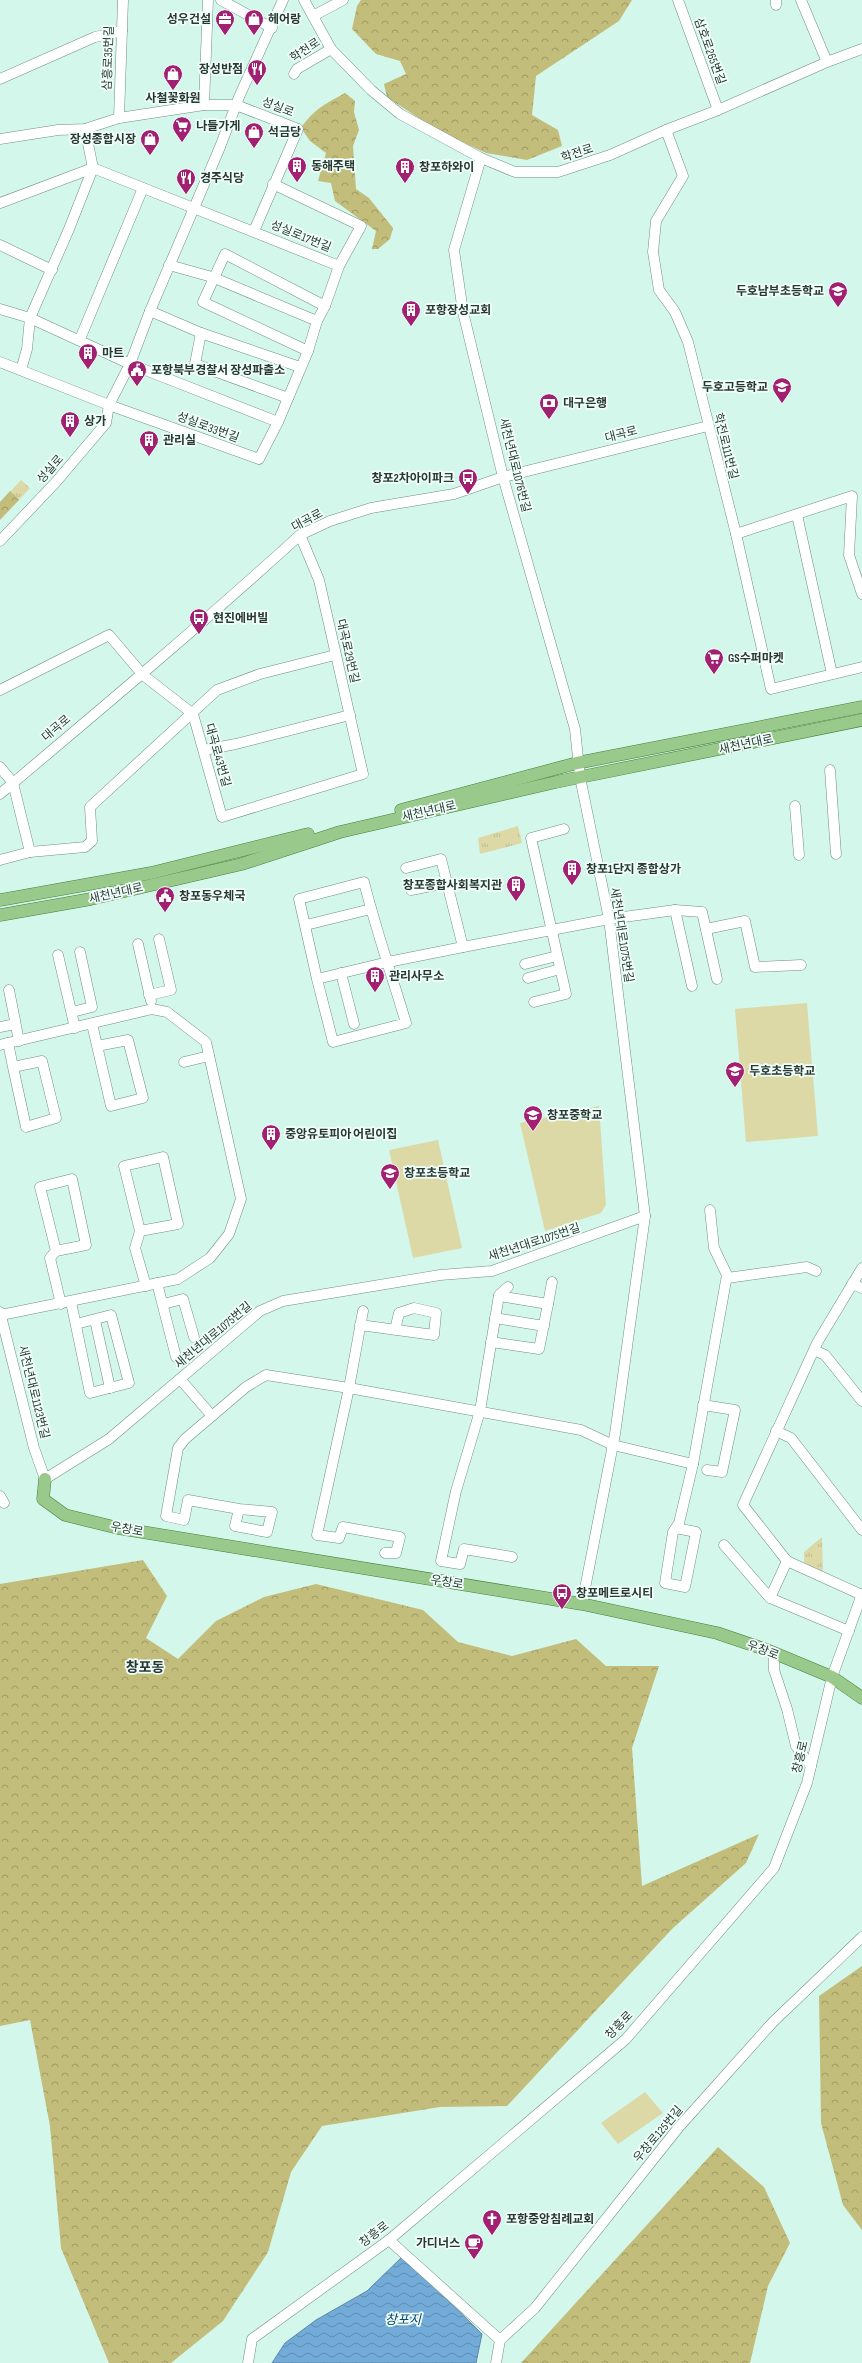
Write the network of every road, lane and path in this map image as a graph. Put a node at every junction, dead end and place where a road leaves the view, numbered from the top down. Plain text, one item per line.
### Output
1 (123, 0) edge
2 (208, 0) edge
3 (221, 0) edge
4 (283, 0) edge
5 (304, 0) edge
6 (343, 0) edge
7 (678, 0) edge
8 (801, 0) edge
9 (313, 16) junction
10 (272, 28) junction
11 (122, 31) junction
12 (331, 49) junction
13 (862, 49) edge
14 (827, 62) junction
15 (294, 74) dead end
16 (0, 79) edge
17 (236, 105) junction
18 (204, 106) junction
19 (718, 110) junction
20 (119, 118) junction
21 (86, 129) junction
22 (666, 130) junction
23 (0, 139) edge
24 (481, 158) junction
25 (93, 168) junction
26 (273, 184) junction
27 (143, 188) junction
28 (0, 203) edge
29 (193, 208) junction
30 (254, 231) junction
31 (0, 245) edge
32 (169, 265) junction
33 (339, 266) junction
34 (52, 270) junction
35 (212, 277) junction
36 (325, 306) junction
37 (0, 309) edge
38 (150, 311) junction
39 (30, 318) junction
40 (317, 321) junction
41 (201, 333) junction
42 (80, 339) junction
43 (308, 351) junction
44 (0, 362) edge
45 (130, 364) junction
46 (300, 367) junction
47 (21, 370) junction
48 (288, 398) junction
49 (109, 405) junction
50 (278, 422) junction
51 (708, 426) junction
52 (503, 477) junction
53 (797, 515) junction
54 (736, 534) junction
55 (300, 536) junction
56 (0, 541) edge
57 (862, 594) edge
58 (336, 655) junction
59 (862, 667) edge
60 (832, 674) junction
61 (143, 675) junction
62 (0, 690) edge
63 (862, 707) edge
64 (193, 714) junction
65 (350, 715) junction
66 (862, 720) edge
67 (204, 750) junction
68 (577, 763) junction
69 (0, 767) edge
70 (830, 770) dead end
71 (580, 777) junction
72 (13, 783) junction
73 (0, 794) edge
74 (795, 806) dead end
75 (222, 817) joint
76 (564, 829) dead end
77 (30, 852) junction
78 (836, 854) dead end
79 (799, 855) dead end
80 (0, 860) edge
81 (406, 868) dead end
82 (446, 883) junction
83 (411, 890) dead end
84 (0, 900) edge
85 (371, 909) junction
86 (675, 910) junction
87 (0, 915) edge
88 (609, 919) junction
89 (306, 925) junction
90 (706, 929) junction
91 (552, 931) junction
92 (160, 939) dead end
93 (138, 944) dead end
94 (463, 946) junction
95 (80, 952) dead end
96 (58, 955) dead end
97 (557, 956) junction
98 (388, 962) junction
99 (525, 964) dead end
100 (801, 965) dead end
101 (560, 969) junction
102 (341, 973) junction
103 (528, 978) dead end
104 (317, 979) junction
105 (717, 979) dead end
106 (692, 986) dead end
107 (9, 990) dead end
108 (150, 995) junction
109 (534, 1002) dead end
110 (152, 1009) junction
111 (72, 1012) junction
112 (15, 1024) junction
113 (92, 1024) junction
114 (354, 1024) dead end
115 (0, 1027) edge
116 (75, 1028) junction
117 (19, 1041) junction
118 (4, 1044) edge
119 (97, 1046) junction
120 (209, 1056) junction
121 (184, 1062) dead end
122 (12, 1067) junction
123 (710, 1210) dead end
124 (645, 1216) junction
125 (140, 1231) junction
126 (56, 1251) junction
127 (862, 1268) edge
128 (816, 1271) dead end
129 (727, 1278) junction
130 (552, 1282) dead end
131 (157, 1283) junction
132 (852, 1284) junction
133 (146, 1286) junction
134 (508, 1287) dead end
135 (862, 1288) edge
136 (499, 1296) junction
137 (66, 1303) junction
138 (163, 1304) junction
139 (548, 1304) junction
140 (363, 1311) dead end
141 (1, 1314) edge
142 (495, 1318) junction
143 (95, 1320) dead end
144 (76, 1324) junction
145 (360, 1325) junction
146 (2, 1326) edge
147 (544, 1326) junction
148 (395, 1330) dead end
149 (194, 1337) dead end
150 (490, 1342) junction
151 (814, 1350) junction
152 (176, 1357) dead end
153 (181, 1380) junction
154 (110, 1388) junction
155 (349, 1388) junction
156 (862, 1401) edge
157 (704, 1405) junction
158 (480, 1411) junction
159 (212, 1416) junction
160 (776, 1431) junction
161 (613, 1445) junction
162 (692, 1464) junction
163 (707, 1470) dead end
164 (45, 1479) junction
165 (239, 1509) dead end
166 (676, 1528) junction
167 (862, 1530) edge
168 (724, 1545) dead end
169 (385, 1553) dead end
170 (512, 1557) dead end
171 (787, 1561) junction
172 (862, 1594) edge
173 (770, 1598) junction
174 (582, 1604) junction
175 (849, 1631) junction
176 (774, 1653) junction
177 (832, 1678) junction
178 (862, 1698) edge
179 (811, 1766) junction
180 (862, 1937) edge
181 (389, 2240) junction
182 (500, 2340) junction
183 (248, 2363) edge
184 (496, 2363) edge

1 - 11 street, 삼흥로35번길
2 - 18 street
3 - 10 street
4 - 10 street, 성실로
5 - 9 street, 학전로
6 - 9 street
7 - 19 street, 삼호로265번길
8 - 14 street
9 - 12 street, 학전로
10 - 17 street, 성실로
11 - 16 street
11 - 20 street, 삼흥로35번길
12 - 15 street, 학천로
12 - 24 street, 학전로
13 - 14 street, 학전로
14 - 19 street, 학전로
17 - 18 street
17 - 26 street, 성실로
17 - 29 street, 성실로
18 - 20 street
19 - 22 street, 학전로
20 - 21 street
21 - 23 street
21 - 25 street
22 - 24 street, 학전로
22 - 51 street, 학전로111번길
24 - 52 street, 새천년대로1076번길
25 - 27 street
25 - 28 street
25 - 34 street
26 - 30 street, 성실로17번길
26 - 33 street, 성실로17번길
27 - 29 street
27 - 42 street
29 - 30 street, 성실로17번길
29 - 32 street, 성실로
30 - 33 street, 성실로17번길
31 - 34 street
32 - 35 street
32 - 38 street, 성실로
33 - 36 street, 성실로17번길
34 - 39 street
35 - 36 street
35 - 40 street
35 - 43 street
36 - 40 street, 성실로17번길
37 - 39 street
38 - 41 street
38 - 45 street, 성실로
39 - 42 street
39 - 47 street
40 - 43 street
41 - 46 street
41 - 48 street
42 - 45 street
43 - 46 street
44 - 47 street
45 - 49 street, 성실로
45 - 50 street
46 - 48 street
47 - 49 street
48 - 50 street
49 - 50 street, 성실로33번길
49 - 56 street, 성실로
51 - 52 street, 대곡로
51 - 54 street, 학전로111번길
52 - 55 street, 대곡로
52 - 68 street, 새천년대로1076번길
53 - 54 street
53 - 57 street
53 - 60 street
54 - 60 street, 학전로111번길
55 - 58 street, 대곡로29번길
55 - 61 street, 대곡로
58 - 64 street
58 - 65 street, 대곡로29번길
59 - 60 street, 학전로111번길
61 - 62 street, 대곡로43번길
61 - 64 street, 대곡로43번길
61 - 72 street, 대곡로
63 - 68 main road, 새천년대로
64 - 67 street, 대곡로43번길
64 - 77 street
65 - 67 street
65 - 75 street, 대곡로29번길
66 - 71 main road, 새천년대로
67 - 75 street, 대곡로43번길
68 - 71 street, 새천년대로1076번길
68 - 84 main road, 새천년대로
69 - 72 street
70 - 78 street
71 - 87 main road, 새천년대로
71 - 88 street, 새천년대로1075번길
72 - 73 street, 대곡로
72 - 77 street
74 - 79 street
76 - 91 street
77 - 80 street
81 - 82 street
82 - 83 street
82 - 94 street
85 - 89 street
85 - 89 street
85 - 98 street
86 - 88 street
86 - 90 street
86 - 106 street
88 - 91 street
88 - 124 street, 새천년대로1075번길
89 - 104 street
90 - 100 street
90 - 105 street
91 - 94 street
91 - 97 street
92 - 108 street
93 - 108 street
94 - 98 street
95 - 111 street
96 - 111 street
97 - 99 street
97 - 101 street
98 - 102 street
98 - 104 street
101 - 103 street
101 - 109 street
102 - 104 street
102 - 114 street
107 - 112 street
108 - 110 street
110 - 113 street
110 - 120 street
111 - 116 street
112 - 115 street
112 - 117 street
113 - 116 street
113 - 119 street
116 - 117 street
117 - 118 street
118 - 122 street
119 - 119 street
120 - 121 street
120 - 131 street
122 - 122 street
123 - 129 street
124 - 153 street, 새천년대로1075번길
124 - 161 street
125 - 125 street
125 - 133 street
126 - 126 street
126 - 137 street
127 - 132 street
128 - 129 street
129 - 157 street
130 - 139 street
131 - 133 street
131 - 138 street
132 - 135 street
132 - 151 street
133 - 137 street
134 - 136 street
136 - 139 street
136 - 142 street
137 - 141 street
137 - 144 street
138 - 149 street
138 - 152 street
139 - 147 street
140 - 145 street
141 - 146 street, 새천년대로1123번길
142 - 147 street
142 - 150 street
143 - 154 street
144 - 154 street
144 - 154 street
145 - 148 street
145 - 155 street
146 - 164 street, 새천년대로1123번길
147 - 150 street
150 - 158 street
151 - 156 street
151 - 160 street
153 - 159 street
153 - 164 street, 새천년대로1075번길
155 - 158 street
155 - 159 street
155 - 169 street
157 - 162 street
157 - 163 street
158 - 161 street
158 - 170 street
159 - 165 street
160 - 167 street
160 - 171 street
161 - 162 street
161 - 174 street
162 - 166 street
164 - 174 main road, 우창로
166 - 166 street
168 - 173 street
171 - 172 street
171 - 173 street
172 - 175 street, 창흥로
173 - 175 street
174 - 176 main road, 우창로
175 - 177 street, 창흥로
176 - 177 main road, 우창로
176 - 179 street
177 - 178 main road, 우창로
177 - 179 street, 창흥로
179 - 181 street, 창흥로
180 - 182 street, 우창로125번길
181 - 182 street
181 - 183 street, 창흥로
182 - 184 street

